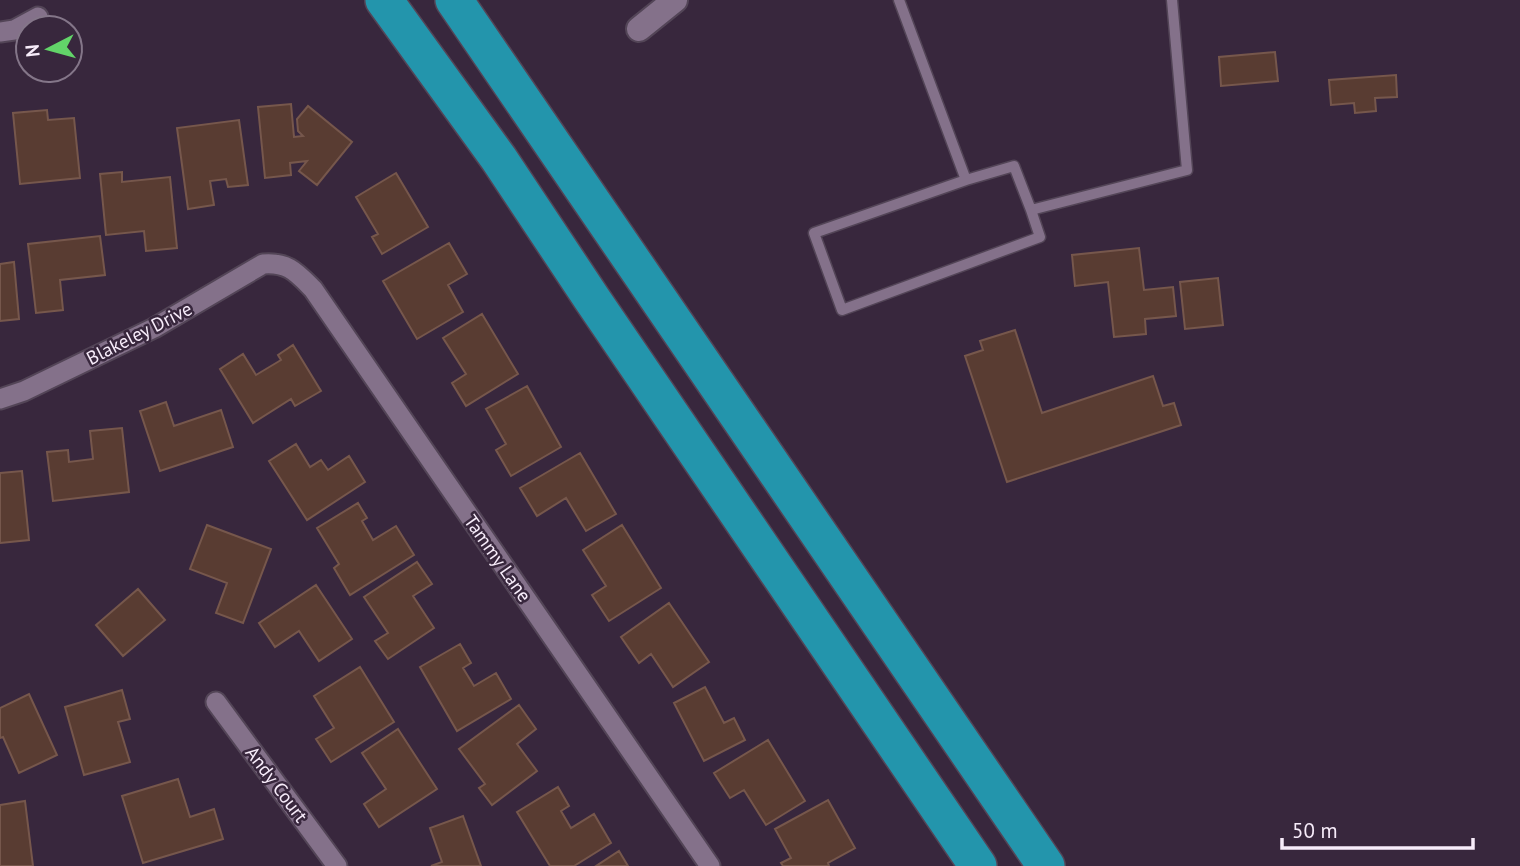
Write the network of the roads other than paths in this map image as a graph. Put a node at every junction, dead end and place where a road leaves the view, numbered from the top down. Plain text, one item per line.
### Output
1 (384, 0) edge
2 (454, 0) edge
3 (675, 0) edge
4 (899, 0) edge
5 (1172, 0) edge
6 (639, 29) dead end
7 (966, 180) junction
8 (1031, 210) junction
9 (274, 263) joint
10 (0, 399) edge
11 (216, 702) dead end
12 (337, 866) edge
13 (710, 866) edge
14 (978, 866) edge
15 (1046, 866) edge

1 - 14 highway
2 - 15 highway
3 - 6 street
4 - 7 lane
5 - 8 lane
7 - 8 lane
7 - 8 lane
9 - 10 street, Blakeley Drive
9 - 13 street, Tammy Lane
11 - 12 street, Andy Court

